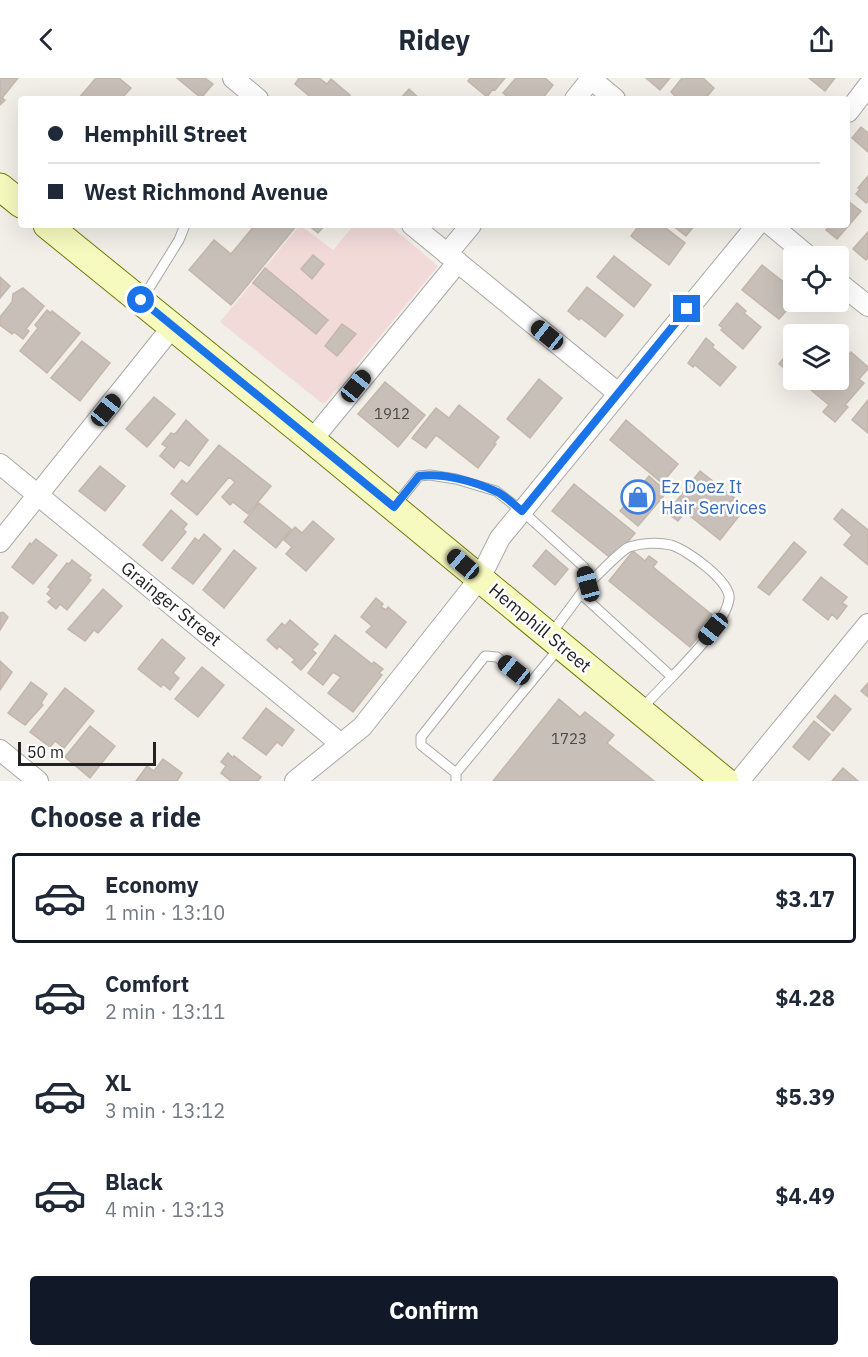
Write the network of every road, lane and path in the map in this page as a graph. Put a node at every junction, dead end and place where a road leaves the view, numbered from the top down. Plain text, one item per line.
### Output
1 (241, 80) edge
2 (596, 80) edge
3 (868, 86) edge
4 (255, 96) edge
5 (578, 96) edge
6 (612, 96) edge
7 (850, 109) edge
8 (0, 187) edge
9 (18, 202) edge
10 (51, 228) edge
11 (184, 228) edge
12 (416, 228) edge
13 (469, 228) edge
14 (755, 228) edge
15 (775, 228) edge
16 (796, 246) edge
17 (452, 258) junction
18 (849, 291) edge
19 (141, 300) junction
20 (868, 306) edge
21 (173, 326) junction
22 (618, 393) junction
23 (312, 440) junction
24 (0, 464) edge
25 (38, 495) junction
26 (394, 507) junction
27 (522, 511) junction
28 (0, 542) edge
29 (480, 578) junction
30 (588, 584) junction
31 (581, 594) junction
32 (868, 624) edge
33 (555, 640) junction
34 (672, 676) junction
35 (530, 683) junction
36 (639, 710) junction
37 (341, 744) junction
38 (0, 750) edge
39 (456, 777) edge
40 (38, 781) edge
41 (295, 781) edge
42 (725, 781) edge
43 (739, 781) edge

1 - 4 street
2 - 5 street
2 - 6 street
3 - 7 street
8 - 9 main road
10 - 19 main road, Hemphill Street
11 - 19 lane
12 - 17 street
13 - 17 street
14 - 22 street
15 - 16 street
17 - 22 street
17 - 23 street
18 - 20 street
19 - 21 main road, Hemphill Street
21 - 23 main road, Hemphill Street
21 - 25 street
22 - 27 street
23 - 26 main road, Hemphill Street
24 - 25 street, Grainger Street
25 - 28 street
25 - 37 street, Grainger Street
26 - 27 lane
26 - 29 main road, Hemphill Street
27 - 29 street
27 - 30 lane
29 - 33 main road, Hemphill Street
29 - 37 street
30 - 31 lane
30 - 34 lane
31 - 33 lane
31 - 34 lane
32 - 43 street
33 - 35 lane
33 - 36 main road, Hemphill Street
34 - 36 lane
35 - 39 lane
35 - 39 lane
36 - 42 main road, Hemphill Street
37 - 41 street
38 - 40 street

